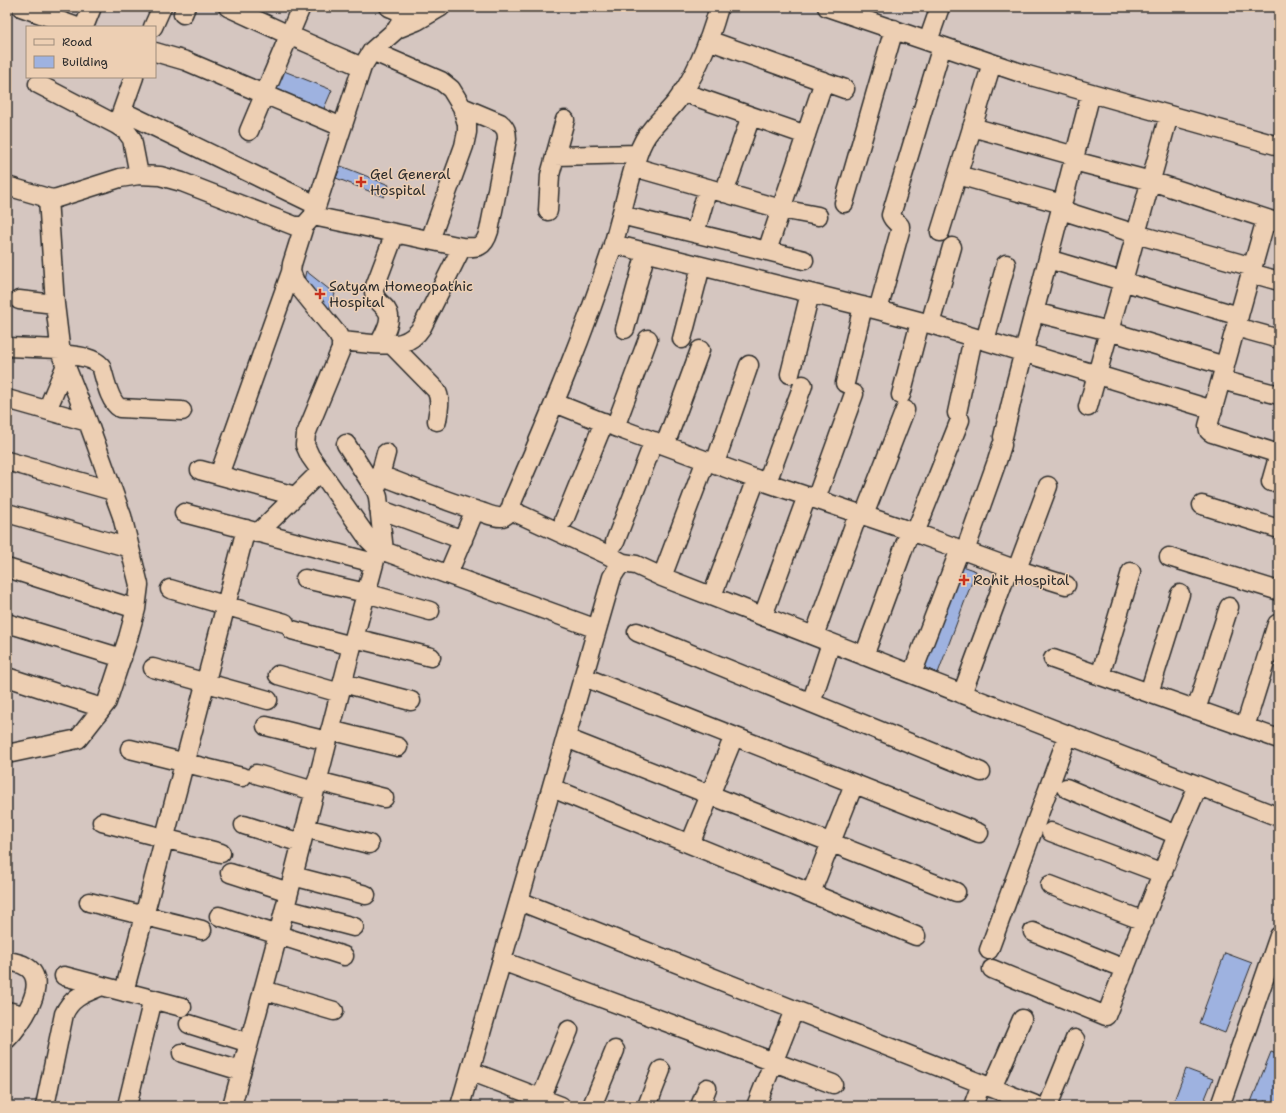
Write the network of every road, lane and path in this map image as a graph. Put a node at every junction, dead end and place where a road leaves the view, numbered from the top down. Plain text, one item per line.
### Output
1 (21, 7) edge
2 (92, 7) edge
3 (162, 7) edge
4 (228, 7) edge
5 (301, 7) edge
6 (389, 7) edge
7 (441, 7) edge
8 (719, 7) edge
9 (827, 7) edge
10 (940, 7) edge
11 (50, 12) edge
12 (413, 14) edge
13 (75, 26) edge
14 (84, 26) edge
15 (153, 26) edge
16 (894, 29) junction
17 (289, 35) junction
18 (708, 40) junction
19 (935, 43) junction
20 (372, 51) junction
21 (156, 52) edge
22 (992, 63) junction
23 (362, 67) junction
24 (134, 78) edge
25 (824, 81) junction
26 (38, 84) dead end
27 (846, 89) dead end
28 (682, 92) junction
29 (1092, 93) junction
30 (264, 95) junction
31 (462, 107) junction
32 (1169, 115) junction
33 (751, 116) junction
34 (119, 118) junction
35 (565, 120) dead end
36 (342, 127) junction
37 (972, 127) junction
38 (249, 131) dead end
39 (806, 135) junction
40 (1279, 146) edge
41 (555, 156) junction
42 (1074, 158) junction
43 (636, 160) junction
44 (958, 174) junction
45 (139, 175) junction
46 (1151, 181) junction
47 (7, 186) edge
48 (7, 190) edge
49 (716, 190) junction
50 (51, 198) junction
51 (844, 203) dead end
52 (1061, 207) junction
53 (781, 209) junction
54 (548, 211) dead end
55 (621, 215) junction
56 (311, 216) junction
57 (818, 216) dead end
58 (1272, 221) edge
59 (940, 232) dead end
60 (395, 233) junction
61 (695, 233) junction
62 (1136, 234) junction
63 (430, 240) junction
64 (613, 244) junction
65 (462, 247) junction
66 (952, 247) dead end
67 (767, 251) junction
68 (646, 252) junction
69 (1048, 259) junction
70 (804, 260) dead end
71 (1006, 264) dead end
72 (701, 266) junction
73 (1252, 270) junction
74 (291, 272) junction
75 (1279, 281) edge
76 (1123, 282) junction
77 (810, 293) junction
78 (19, 300) dead end
79 (55, 304) junction
80 (870, 308) junction
81 (1034, 312) junction
82 (1237, 322) junction
83 (925, 323) junction
84 (625, 329) dead end
85 (1109, 331) junction
86 (648, 339) dead end
87 (1279, 339) edge
88 (682, 340) dead end
89 (979, 340) junction
90 (341, 341) junction
91 (386, 345) junction
92 (7, 347) edge
93 (700, 350) dead end
94 (1023, 353) junction
95 (70, 357) junction
96 (750, 365) dead end
97 (1223, 373) junction
98 (1097, 375) junction
99 (1279, 395) edge
100 (7, 400) edge
101 (555, 403) junction
102 (1088, 407) dead end
103 (46, 410) junction
104 (1213, 410) junction
105 (182, 411) dead end
106 (437, 421) dead end
107 (88, 422) junction
108 (610, 425) junction
109 (660, 443) junction
110 (346, 444) dead end
111 (386, 454) dead end
112 (7, 461) edge
113 (711, 462) junction
114 (200, 470) dead end
115 (320, 471) junction
116 (219, 475) junction
117 (762, 480) junction
118 (1271, 482) dead end
119 (378, 483) junction
120 (1048, 486) dead end
121 (113, 492) junction
122 (295, 496) junction
123 (812, 497) junction
124 (1202, 505) dead end
125 (512, 508) junction
126 (379, 510) junction
127 (475, 510) junction
128 (7, 513) edge
129 (184, 513) dead end
130 (861, 514) junction
131 (564, 520) dead end
132 (1279, 529) edge
133 (252, 531) junction
134 (912, 532) junction
135 (463, 540) junction
136 (615, 542) dead end
137 (130, 548) junction
138 (963, 550) junction
139 (379, 555) junction
140 (1169, 557) dead end
141 (623, 563) junction
142 (7, 568) edge
143 (1013, 568) junction
144 (1131, 572) dead end
145 (448, 574) junction
146 (662, 577) junction
147 (306, 579) dead end
148 (1066, 585) dead end
149 (170, 589) dead end
150 (1279, 591) edge
151 (366, 593) junction
152 (1180, 594) dead end
153 (712, 596) junction
154 (226, 605) junction
155 (1229, 607) dead end
156 (136, 609) junction
157 (430, 611) dead end
158 (763, 616) junction
159 (7, 623) edge
160 (1277, 624) dead end
161 (597, 629) junction
162 (637, 632) dead end
163 (814, 636) junction
164 (353, 642) junction
165 (831, 643) junction
166 (864, 656) junction
167 (122, 658) junction
168 (431, 658) dead end
169 (1052, 659) dead end
170 (153, 668) dead end
171 (912, 674) junction
172 (278, 675) dead end
173 (1100, 676) junction
174 (7, 677) edge
175 (584, 677) junction
176 (205, 682) junction
177 (341, 688) junction
178 (1149, 693) junction
179 (962, 694) junction
180 (268, 700) dead end
181 (412, 701) dead end
182 (810, 703) junction
183 (102, 708) junction
184 (1196, 710) junction
185 (266, 726) dead end
186 (1245, 727) junction
187 (1068, 735) junction
188 (329, 736) junction
189 (734, 736) junction
190 (566, 738) junction
191 (1279, 739) edge
192 (398, 747) dead end
193 (130, 749) dead end
194 (7, 754) edge
195 (184, 762) junction
196 (981, 772) dead end
197 (854, 784) junction
198 (316, 786) junction
199 (1198, 786) junction
200 (552, 788) junction
201 (1066, 788) dead end
202 (710, 794) junction
203 (384, 798) dead end
204 (1279, 817) edge
205 (102, 822) dead end
206 (244, 825) dead end
207 (1050, 832) dead end
208 (979, 833) dead end
209 (1177, 835) junction
210 (303, 836) junction
211 (164, 838) junction
212 (831, 842) junction
213 (369, 844) dead end
214 (690, 844) junction
215 (221, 853) dead end
216 (230, 873) dead end
217 (1163, 874) junction
218 (1050, 885) dead end
219 (289, 892) junction
220 (956, 892) dead end
221 (811, 893) junction
222 (366, 895) dead end
223 (519, 901) junction
224 (89, 902) dead end
225 (144, 916) junction
226 (219, 916) dead end
227 (1144, 921) junction
228 (354, 927) dead end
229 (202, 930) dead end
230 (1033, 932) dead end
231 (278, 935) junction
232 (916, 936) dead end
233 (1279, 936) edge
234 (989, 950) dead end
235 (344, 956) dead end
236 (8, 958) edge
237 (502, 961) junction
238 (992, 969) dead end
239 (1125, 969) junction
240 (64, 976) dead end
241 (102, 986) junction
242 (263, 990) junction
243 (124, 992) junction
244 (153, 1000) junction
245 (182, 1007) dead end
246 (794, 1010) junction
247 (7, 1011) edge
248 (334, 1011) dead end
249 (24, 1015) junction
250 (1022, 1020) dead end
251 (189, 1024) dead end
252 (569, 1030) dead end
253 (7, 1039) edge
254 (1075, 1039) dead end
255 (249, 1043) junction
256 (616, 1050) dead end
257 (182, 1053) dead end
258 (773, 1062) junction
259 (661, 1070) dead end
260 (241, 1071) junction
261 (470, 1071) junction
262 (833, 1084) dead end
263 (987, 1086) junction
264 (708, 1088) dead end
265 (541, 1098) junction
266 (45, 1106) edge
267 (127, 1106) edge
268 (232, 1106) edge
269 (460, 1106) edge
270 (561, 1106) edge
271 (592, 1106) edge
272 (647, 1106) edge
273 (700, 1106) edge
274 (756, 1106) edge
275 (973, 1106) edge
276 (1038, 1106) edge
277 (1048, 1106) edge
278 (1220, 1106) edge

1 - 11 street
2 - 14 street
3 - 15 street
4 - 17 street
5 - 17 street
6 - 12 street
7 - 12 street
8 - 18 street
9 - 16 street
10 - 19 street
11 - 13 street
12 - 20 street
16 - 19 street
16 - 51 street
17 - 23 street
17 - 30 street
18 - 25 street
18 - 28 street
19 - 22 street
19 - 80 street
20 - 23 street
20 - 31 street
21 - 30 street
22 - 29 street
22 - 37 street
23 - 36 street
24 - 34 street
25 - 27 street
25 - 39 street
26 - 34 street
28 - 33 street
28 - 43 street
29 - 32 street
29 - 42 street
30 - 36 street
30 - 38 street
31 - 63 street
31 - 65 street
32 - 40 street
32 - 46 street
33 - 39 street
33 - 49 street
34 - 45 street
34 - 56 street
35 - 41 street
36 - 56 street
37 - 42 street
37 - 44 street
39 - 53 street
41 - 43 street
41 - 54 street
42 - 46 street
42 - 52 street
43 - 49 street
43 - 55 street
44 - 52 street
44 - 59 street
45 - 50 street
45 - 56 street
46 - 58 street
46 - 62 street
47 - 48 street
47 - 50 street
49 - 53 street
49 - 61 street
50 - 79 street
52 - 62 street
52 - 69 street
53 - 57 street
53 - 67 street
55 - 61 street
55 - 64 street
56 - 60 street
56 - 74 street
58 - 73 street
60 - 63 street
60 - 91 street
61 - 67 street
62 - 73 street
62 - 76 street
63 - 65 street
64 - 68 street
64 - 101 street
65 - 91 street
66 - 83 street
67 - 70 street
68 - 72 street
68 - 84 street
69 - 76 street
69 - 81 street
71 - 89 street
72 - 77 street
72 - 88 street
73 - 75 street
73 - 82 street
74 - 90 street
74 - 116 street
76 - 82 street
76 - 85 street
77 - 80 street
77 - 117 street
78 - 79 street
79 - 95 street
80 - 83 street
80 - 123 street
81 - 85 street
81 - 94 street
82 - 87 street
82 - 97 street
83 - 89 street
83 - 130 street
85 - 97 street
85 - 98 street
86 - 108 street
89 - 94 street
89 - 134 street
90 - 91 street
90 - 115 street
91 - 106 street
92 - 95 street
93 - 109 street
94 - 98 street
94 - 138 street
95 - 103 street
95 - 105 street
95 - 107 street
96 - 113 street
97 - 99 street
97 - 104 street
98 - 102 street
98 - 104 street
100 - 103 street
101 - 108 street
101 - 125 street
103 - 107 street
104 - 118 street
107 - 121 street
108 - 109 street
108 - 131 street
109 - 113 street
109 - 136 street
110 - 119 street
111 - 119 street
112 - 121 street
113 - 117 street
113 - 146 street
114 - 116 street
115 - 122 street
115 - 139 street
116 - 122 street
117 - 123 street
117 - 153 street
119 - 126 street
119 - 127 street
120 - 143 street
121 - 137 street
122 - 133 street
123 - 130 street
123 - 158 street
124 - 132 street
125 - 127 street
125 - 141 street
126 - 135 street
126 - 139 street
127 - 135 street
128 - 137 street
129 - 133 street
130 - 134 street
130 - 163 street
133 - 139 street
133 - 154 street
134 - 138 street
134 - 166 street
135 - 145 street
137 - 156 street
138 - 143 street
138 - 171 street
139 - 145 street
139 - 151 street
140 - 150 street
141 - 146 street
141 - 161 street
142 - 156 street
143 - 148 street
143 - 179 street
144 - 173 street
145 - 161 street
146 - 153 street
147 - 151 street
149 - 154 street
151 - 157 street
151 - 164 street
152 - 178 street
153 - 158 street
154 - 164 street
154 - 176 street
155 - 184 street
156 - 167 street
158 - 163 street
159 - 167 street
160 - 186 street
161 - 175 street
162 - 182 street
163 - 165 street
164 - 168 street
164 - 177 street
165 - 166 street
165 - 182 street
166 - 171 street
167 - 183 street
169 - 173 street
170 - 176 street
171 - 179 street
172 - 177 street
173 - 178 street
174 - 183 street
175 - 189 street
175 - 190 street
176 - 180 street
176 - 195 street
177 - 181 street
177 - 188 street
178 - 184 street
179 - 187 street
182 - 196 street
183 - 194 street
184 - 186 street
185 - 188 street
186 - 191 street
187 - 199 street
187 - 234 street
188 - 192 street
188 - 198 street
189 - 197 street
189 - 202 street
190 - 200 street
190 - 202 street
193 - 195 street
195 - 198 street
195 - 211 street
197 - 208 street
197 - 212 street
198 - 203 street
198 - 210 street
199 - 204 street
199 - 209 street
200 - 214 street
200 - 223 street
201 - 209 street
202 - 212 street
202 - 214 street
205 - 211 street
206 - 210 street
207 - 217 street
209 - 217 street
210 - 213 street
210 - 219 street
211 - 215 street
211 - 225 street
212 - 220 street
212 - 221 street
214 - 221 street
216 - 219 street
217 - 227 street
218 - 227 street
219 - 222 street
219 - 228 street
219 - 231 street
221 - 232 street
223 - 237 street
223 - 246 street
224 - 225 street
225 - 229 street
225 - 243 street
226 - 231 street
227 - 239 street
230 - 239 street
231 - 235 street
231 - 242 street
233 - 278 street
236 - 249 street
237 - 258 street
237 - 261 street
238 - 239 street
240 - 241 street
241 - 243 street
241 - 266 street
242 - 248 street
242 - 255 street
243 - 244 street
244 - 245 street
244 - 267 street
246 - 258 street
246 - 263 street
247 - 249 street
249 - 253 street
250 - 263 street
251 - 255 street
252 - 265 street
254 - 277 street
255 - 260 street
256 - 271 street
257 - 260 street
258 - 262 street
258 - 274 street
259 - 272 street
260 - 268 street
261 - 265 street
261 - 269 street
263 - 275 street
263 - 276 street
264 - 273 street
265 - 270 street

